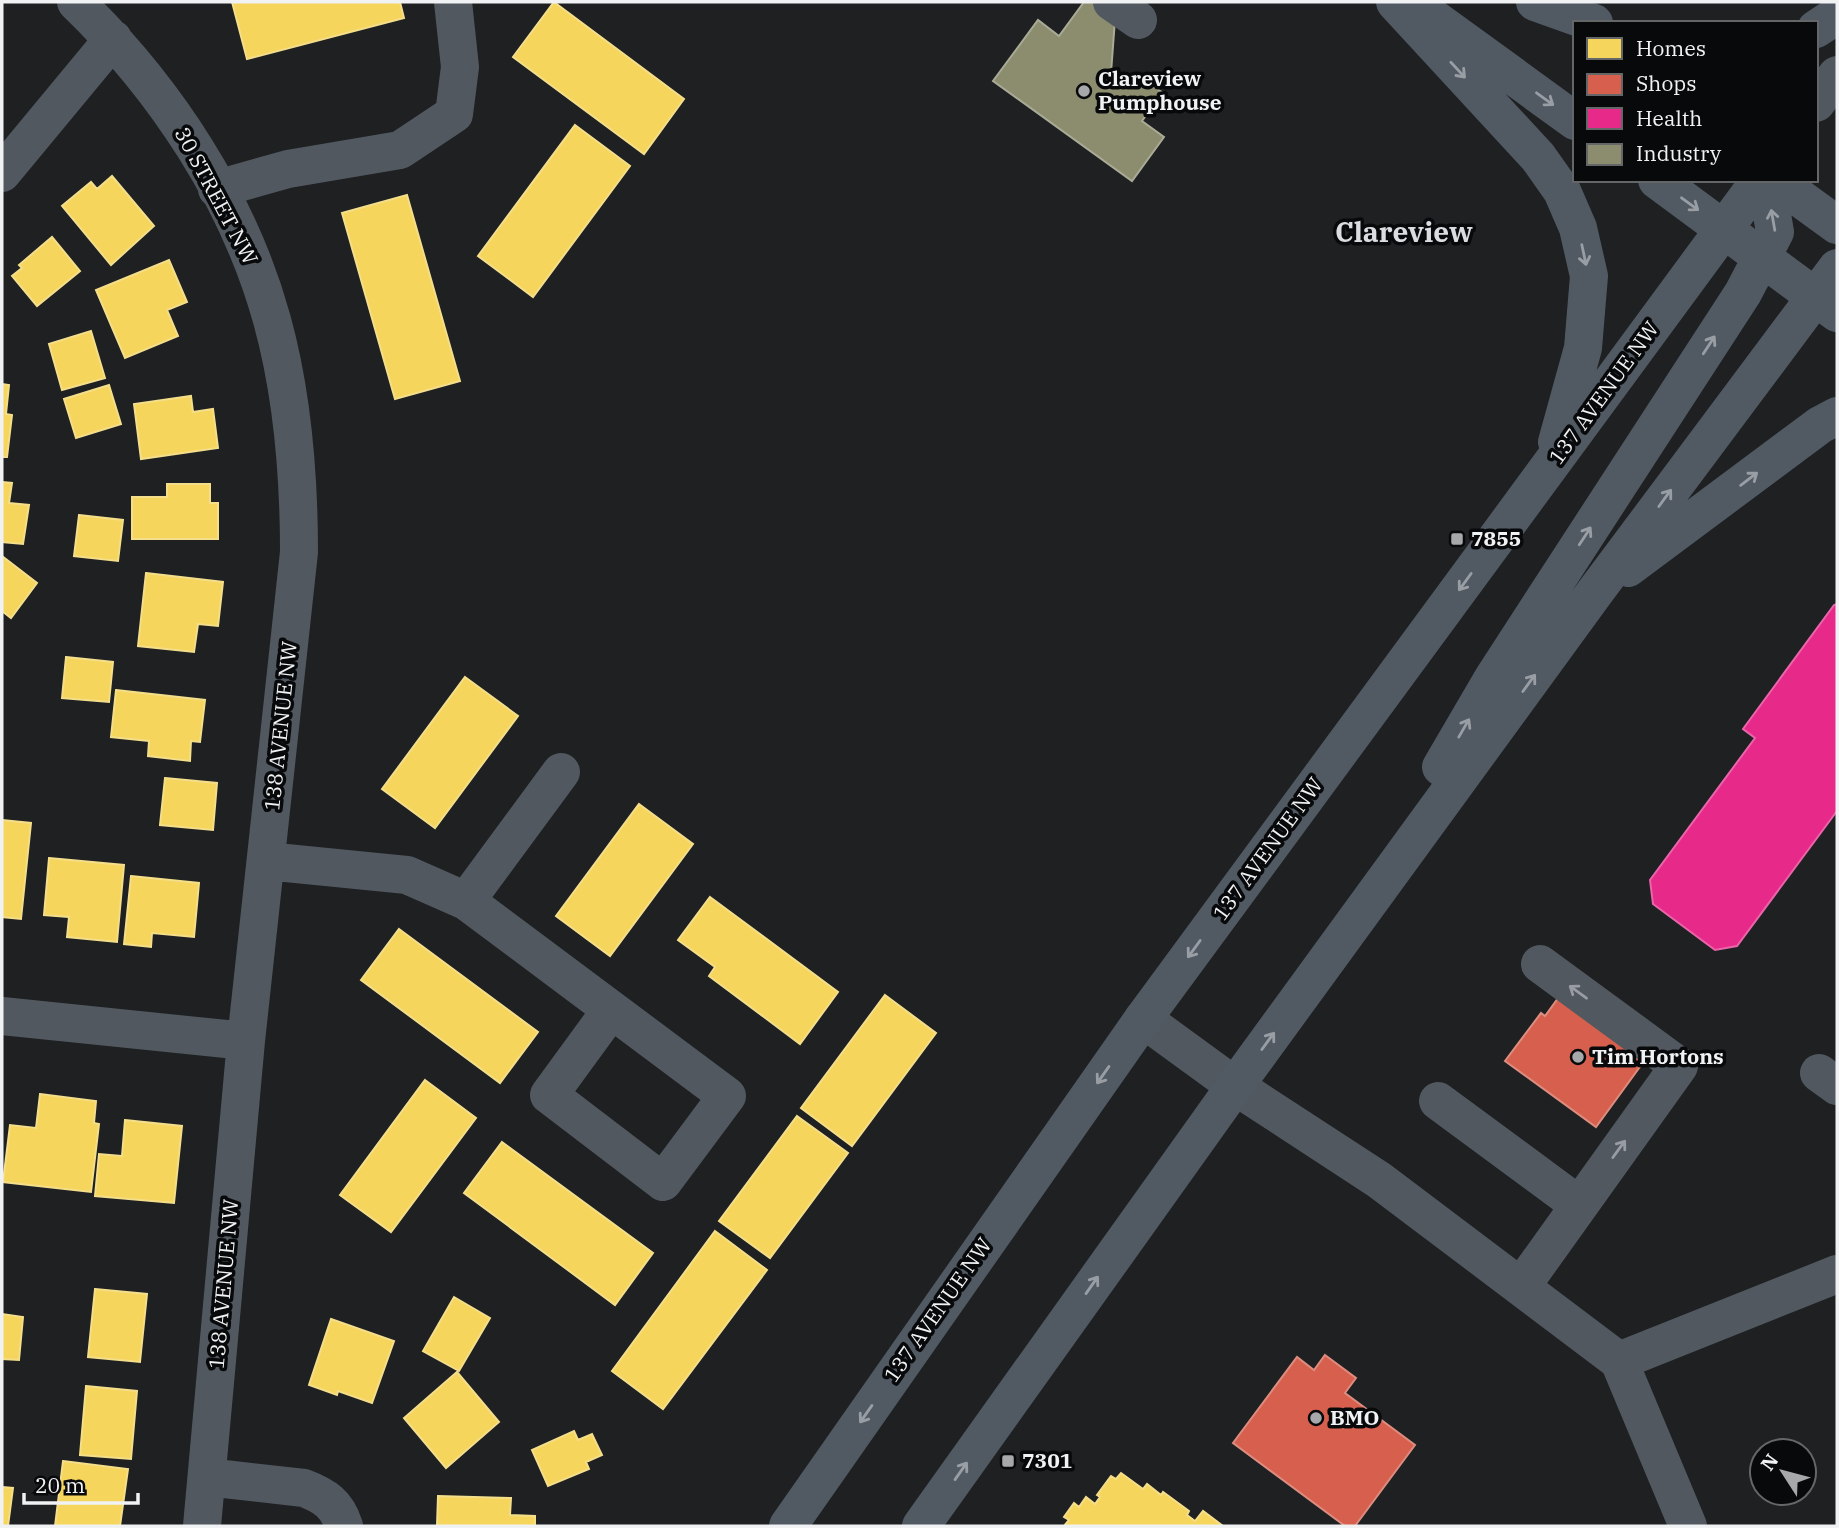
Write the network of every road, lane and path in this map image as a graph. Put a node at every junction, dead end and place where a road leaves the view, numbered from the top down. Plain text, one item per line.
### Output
1 (76, 2) edge
2 (453, 2) edge
3 (1395, 2) edge
4 (1410, 2) edge
5 (1530, 2) edge
6 (1535, 2) edge
7 (1837, 15) edge
8 (1588, 21) edge
9 (1818, 28) edge
10 (1573, 33) edge
11 (113, 39) junction
12 (1837, 75) edge
13 (1818, 100) edge
14 (1573, 120) edge
15 (2, 173) edge
16 (1660, 182) edge
17 (1758, 182) edge
18 (1766, 182) edge
19 (1778, 182) edge
20 (217, 190) junction
21 (1837, 225) edge
22 (1723, 229) junction
23 (1764, 257) junction
24 (1830, 292) edge
25 (290, 411) joint
26 (1837, 416) edge
27 (1549, 468) junction
28 (1595, 592) junction
29 (561, 772) dead end
30 (266, 861) junction
31 (466, 901) junction
32 (1330, 956) junction
33 (1540, 964) dead end
34 (611, 1010) junction
35 (2, 1016) edge
36 (1143, 1019) junction
37 (246, 1041) junction
38 (1234, 1086) junction
39 (1438, 1101) dead end
40 (1579, 1205) junction
41 (1837, 1274) edge
42 (1521, 1287) junction
43 (1619, 1361) junction
44 (207, 1477) junction
45 (799, 1522) edge
46 (202, 1526) edge
47 (344, 1526) edge
48 (921, 1526) edge
49 (1688, 1526) edge

1 - 11 street, 30 STREET NW
2 - 20 street
3 -> 27 main road
4 -> 14 main road
5 - 10 main road
6 - 8 main road
7 - 9 main road
11 - 15 street
11 - 20 street, 30 STREET NW
12 - 13 street
16 -> 22 main road
17 - 22 main road, 137 AVENUE NW
23 -> 18 main road
19 - 21 main road
20 - 25 street, 30 STREET NW
22 - 23 main road
22 - 27 main road, 137 AVENUE NW
23 - 24 main road
32 -> 23 main road
28 -> 24 main road
25 - 30 street, 138 AVENUE NW
28 -> 26 main road
27 -> 36 main road, 137 AVENUE NW
32 -> 28 main road
29 - 31 street
30 - 31 street
30 - 37 street, 138 AVENUE NW
31 - 34 street
38 -> 32 main road
40 -> 33 street
34 - 34 street
35 - 37 street
36 - 38 street
36 -> 45 main road, 137 AVENUE NW
37 - 44 street, 138 AVENUE NW
38 - 42 street
48 -> 38 main road
39 - 40 street
40 - 42 street
41 - 43 street
42 - 43 street
43 - 49 street
44 - 46 street, 138 AVENUE NW
44 - 47 street

